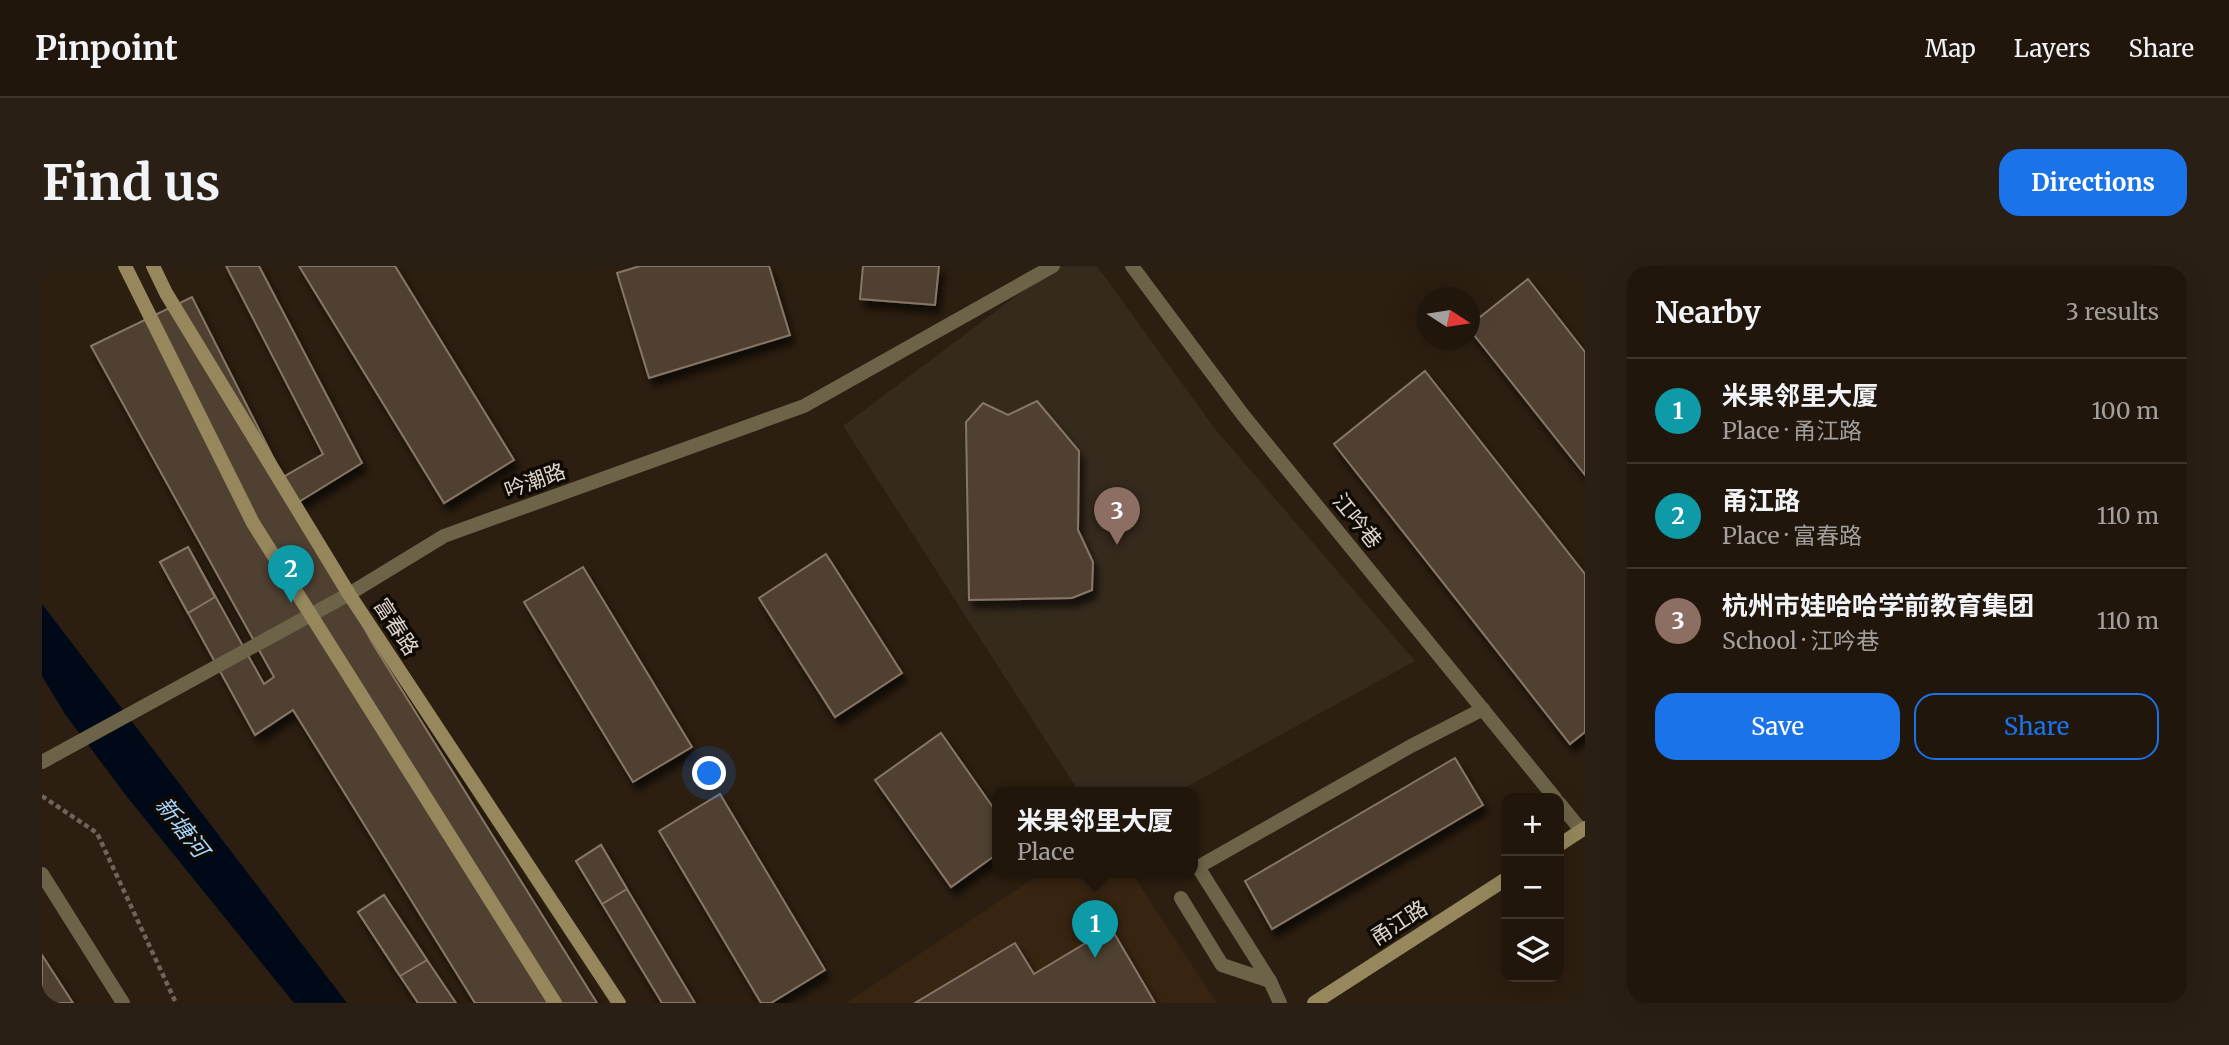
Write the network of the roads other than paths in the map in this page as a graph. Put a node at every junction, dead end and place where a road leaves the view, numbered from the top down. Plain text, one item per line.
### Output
1 (125, 266) edge
2 (153, 266) edge
3 (1053, 266) edge
4 (1132, 266) edge
5 (349, 594) junction
6 (312, 614) junction
7 (1483, 709) junction
8 (42, 762) edge
9 (1551, 793) edge
10 (1564, 808) edge
11 (1583, 829) edge
12 (1564, 842) edge
13 (42, 874) edge
14 (1501, 881) edge
15 (1181, 898) dead end
16 (1270, 981) junction
17 (123, 1003) edge
18 (555, 1003) edge
19 (619, 1003) edge
20 (1280, 1003) edge
21 (1314, 1003) edge

1 - 6 street
2 - 5 street, 富春路
3 - 5 street, 吟潮路
4 - 7 street, 江吟巷
5 - 6 street, 吟潮路
5 - 19 street, 富春路
6 - 8 street, 吟潮路
6 - 18 street
7 - 9 street, 江吟巷
7 - 16 street
10 - 11 street
11 - 12 street
13 - 17 street
14 - 21 street, 甬江路
15 - 16 street
16 - 20 street

